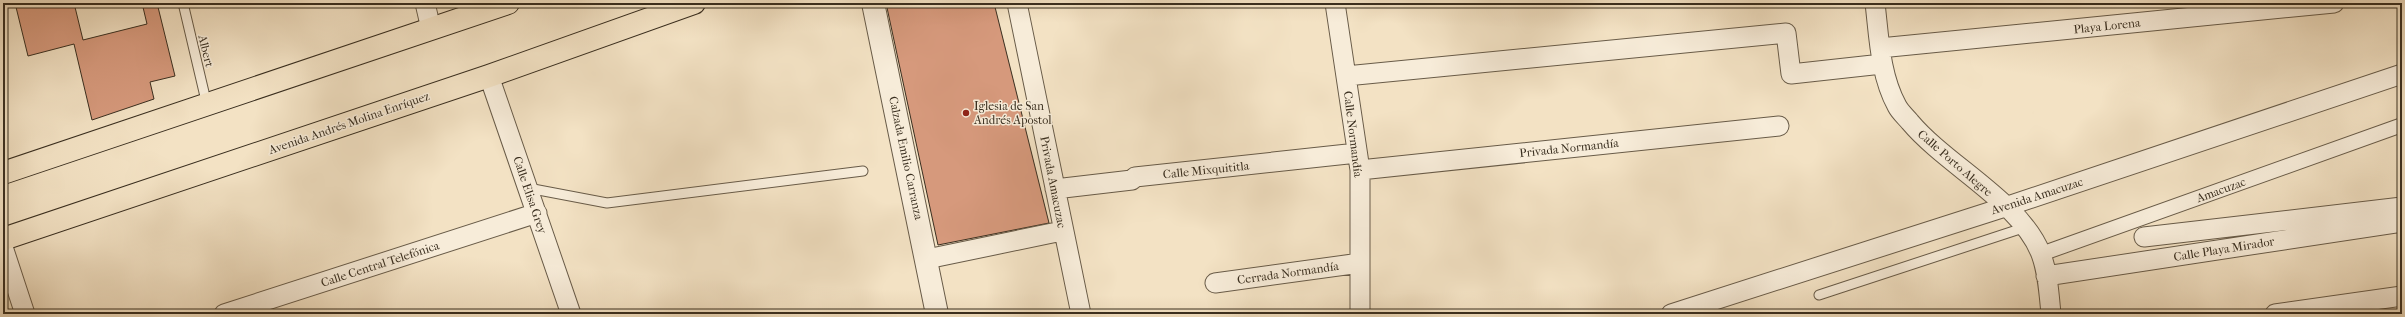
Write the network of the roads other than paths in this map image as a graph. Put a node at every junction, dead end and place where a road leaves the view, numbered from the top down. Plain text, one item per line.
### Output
1 (183, 3) edge
2 (425, 3) edge
3 (508, 3) edge
4 (694, 3) edge
5 (873, 3) edge
6 (1017, 3) edge
7 (1335, 3) edge
8 (1875, 3) edge
9 (2334, 3) edge
10 (431, 29) junction
11 (1881, 56) junction
12 (2402, 74) edge
13 (489, 76) junction
14 (1346, 76) junction
15 (207, 104) junction
16 (2402, 125) edge
17 (1779, 126) dead end
18 (1358, 161) junction
19 (863, 171) dead end
20 (3, 173) edge
21 (528, 188) junction
22 (1055, 189) junction
23 (2005, 207) junction
24 (2402, 207) edge
25 (537, 213) junction
26 (2402, 222) edge
27 (2026, 227) junction
28 (1062, 230) junction
29 (2144, 237) dead end
30 (3, 239) edge
31 (3, 247) edge
32 (2041, 254) junction
33 (928, 259) junction
34 (1360, 264) junction
35 (2046, 276) junction
36 (1216, 283) dead end
37 (1819, 294) dead end
38 (2402, 296) edge
39 (25, 314) edge
40 (224, 314) edge
41 (571, 314) edge
42 (937, 314) edge
43 (1081, 314) edge
44 (1360, 314) edge
45 (1671, 314) edge
46 (2051, 314) edge
47 (2275, 314) edge

1 - 15 lane, Albert
2 - 10 street
3 - 10 main road
4 - 13 main road, Avenida Andrés Molina Enríquez
5 - 33 street, Calzada Emilio Carranza
6 - 22 street, Privada Amacuzac
7 - 14 street, Calle Normandía
8 - 11 street, Calle Porto Alegre
9 - 11 street, Playa Lorena
10 - 15 main road
11 - 14 street, Playa Lorena
11 - 23 street, Calle Porto Alegre
12 - 23 street, Avenida Amacuzac
13 - 21 street, Calle Elisa Grey
13 - 30 main road, Avenida Andrés Molina Enríquez
14 - 18 street, Calle Normandía
15 - 20 main road
16 - 32 street, Amacuzac
17 - 18 street, Privada Normandía
18 - 22 street, Calle Mixquititla
18 - 34 street, Calle Normandía
19 - 21 lane
21 - 25 street, Calle Elisa Grey
22 - 28 street, Privada Amacuzac
23 - 27 street, Calle Porto Alegre
23 - 45 street, Avenida Amacuzac
24 - 29 street
25 - 40 street, Calle Central Telefónica
25 - 41 street, Calle Elisa Grey
26 - 35 street, Calle Playa Mirador
27 - 32 street, Calle Porto Alegre
27 - 37 lane
28 - 33 street
28 - 43 street, Privada Amacuzac
31 - 39 street
32 - 35 street, Calle Porto Alegre
33 - 42 street, Calzada Emilio Carranza
34 - 36 street, Cerrada Normandía
34 - 44 street, Calle Normandía
35 - 46 street, Calle Porto Alegre
38 - 47 street

